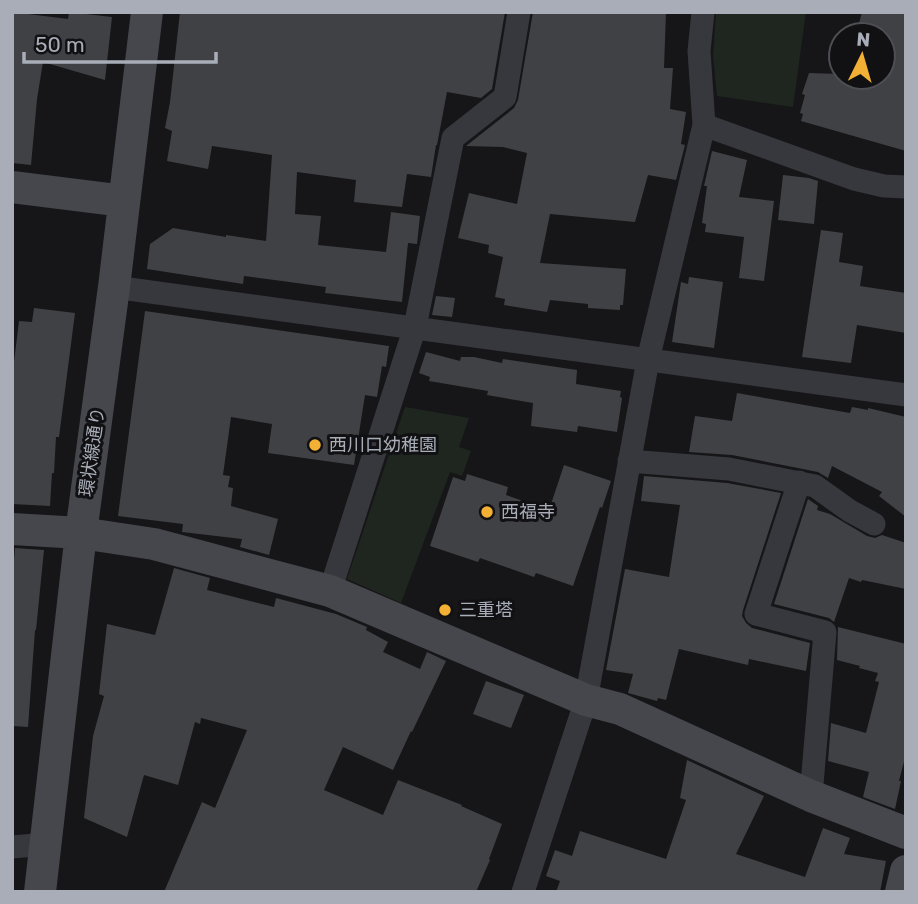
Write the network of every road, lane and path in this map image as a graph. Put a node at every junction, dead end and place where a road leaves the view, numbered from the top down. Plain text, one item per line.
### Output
1 (147, 12) edge
2 (519, 12) edge
3 (703, 12) edge
4 (704, 125) junction
5 (12, 187) edge
6 (906, 187) edge
7 (124, 201) junction
8 (114, 287) junction
9 (415, 327) junction
10 (648, 360) junction
11 (906, 395) edge
12 (629, 461) junction
13 (799, 482) junction
14 (874, 524) dead end
15 (12, 529) edge
16 (81, 533) junction
17 (330, 591) junction
18 (586, 700) junction
19 (811, 796) junction
20 (906, 833) edge
21 (46, 844) junction
22 (12, 846) edge
23 (906, 871) edge
24 (40, 892) edge
25 (523, 892) edge
26 (901, 892) edge

1 - 7 street, 環状線通り
2 - 9 street
3 - 4 street
4 - 6 street
4 - 10 street
5 - 7 street
7 - 8 street, 環状線通り
8 - 9 street
8 - 16 street, 環状線通り
9 - 10 street
9 - 17 street
10 - 11 street
10 - 12 street
12 - 13 street
12 - 18 street
13 - 14 street
13 - 19 street
15 - 16 street
16 - 17 street
16 - 21 street, 環状線通り
17 - 18 street
18 - 19 street
18 - 25 street
19 - 20 street
21 - 22 street
21 - 24 street, 環状線通り
23 - 26 street

